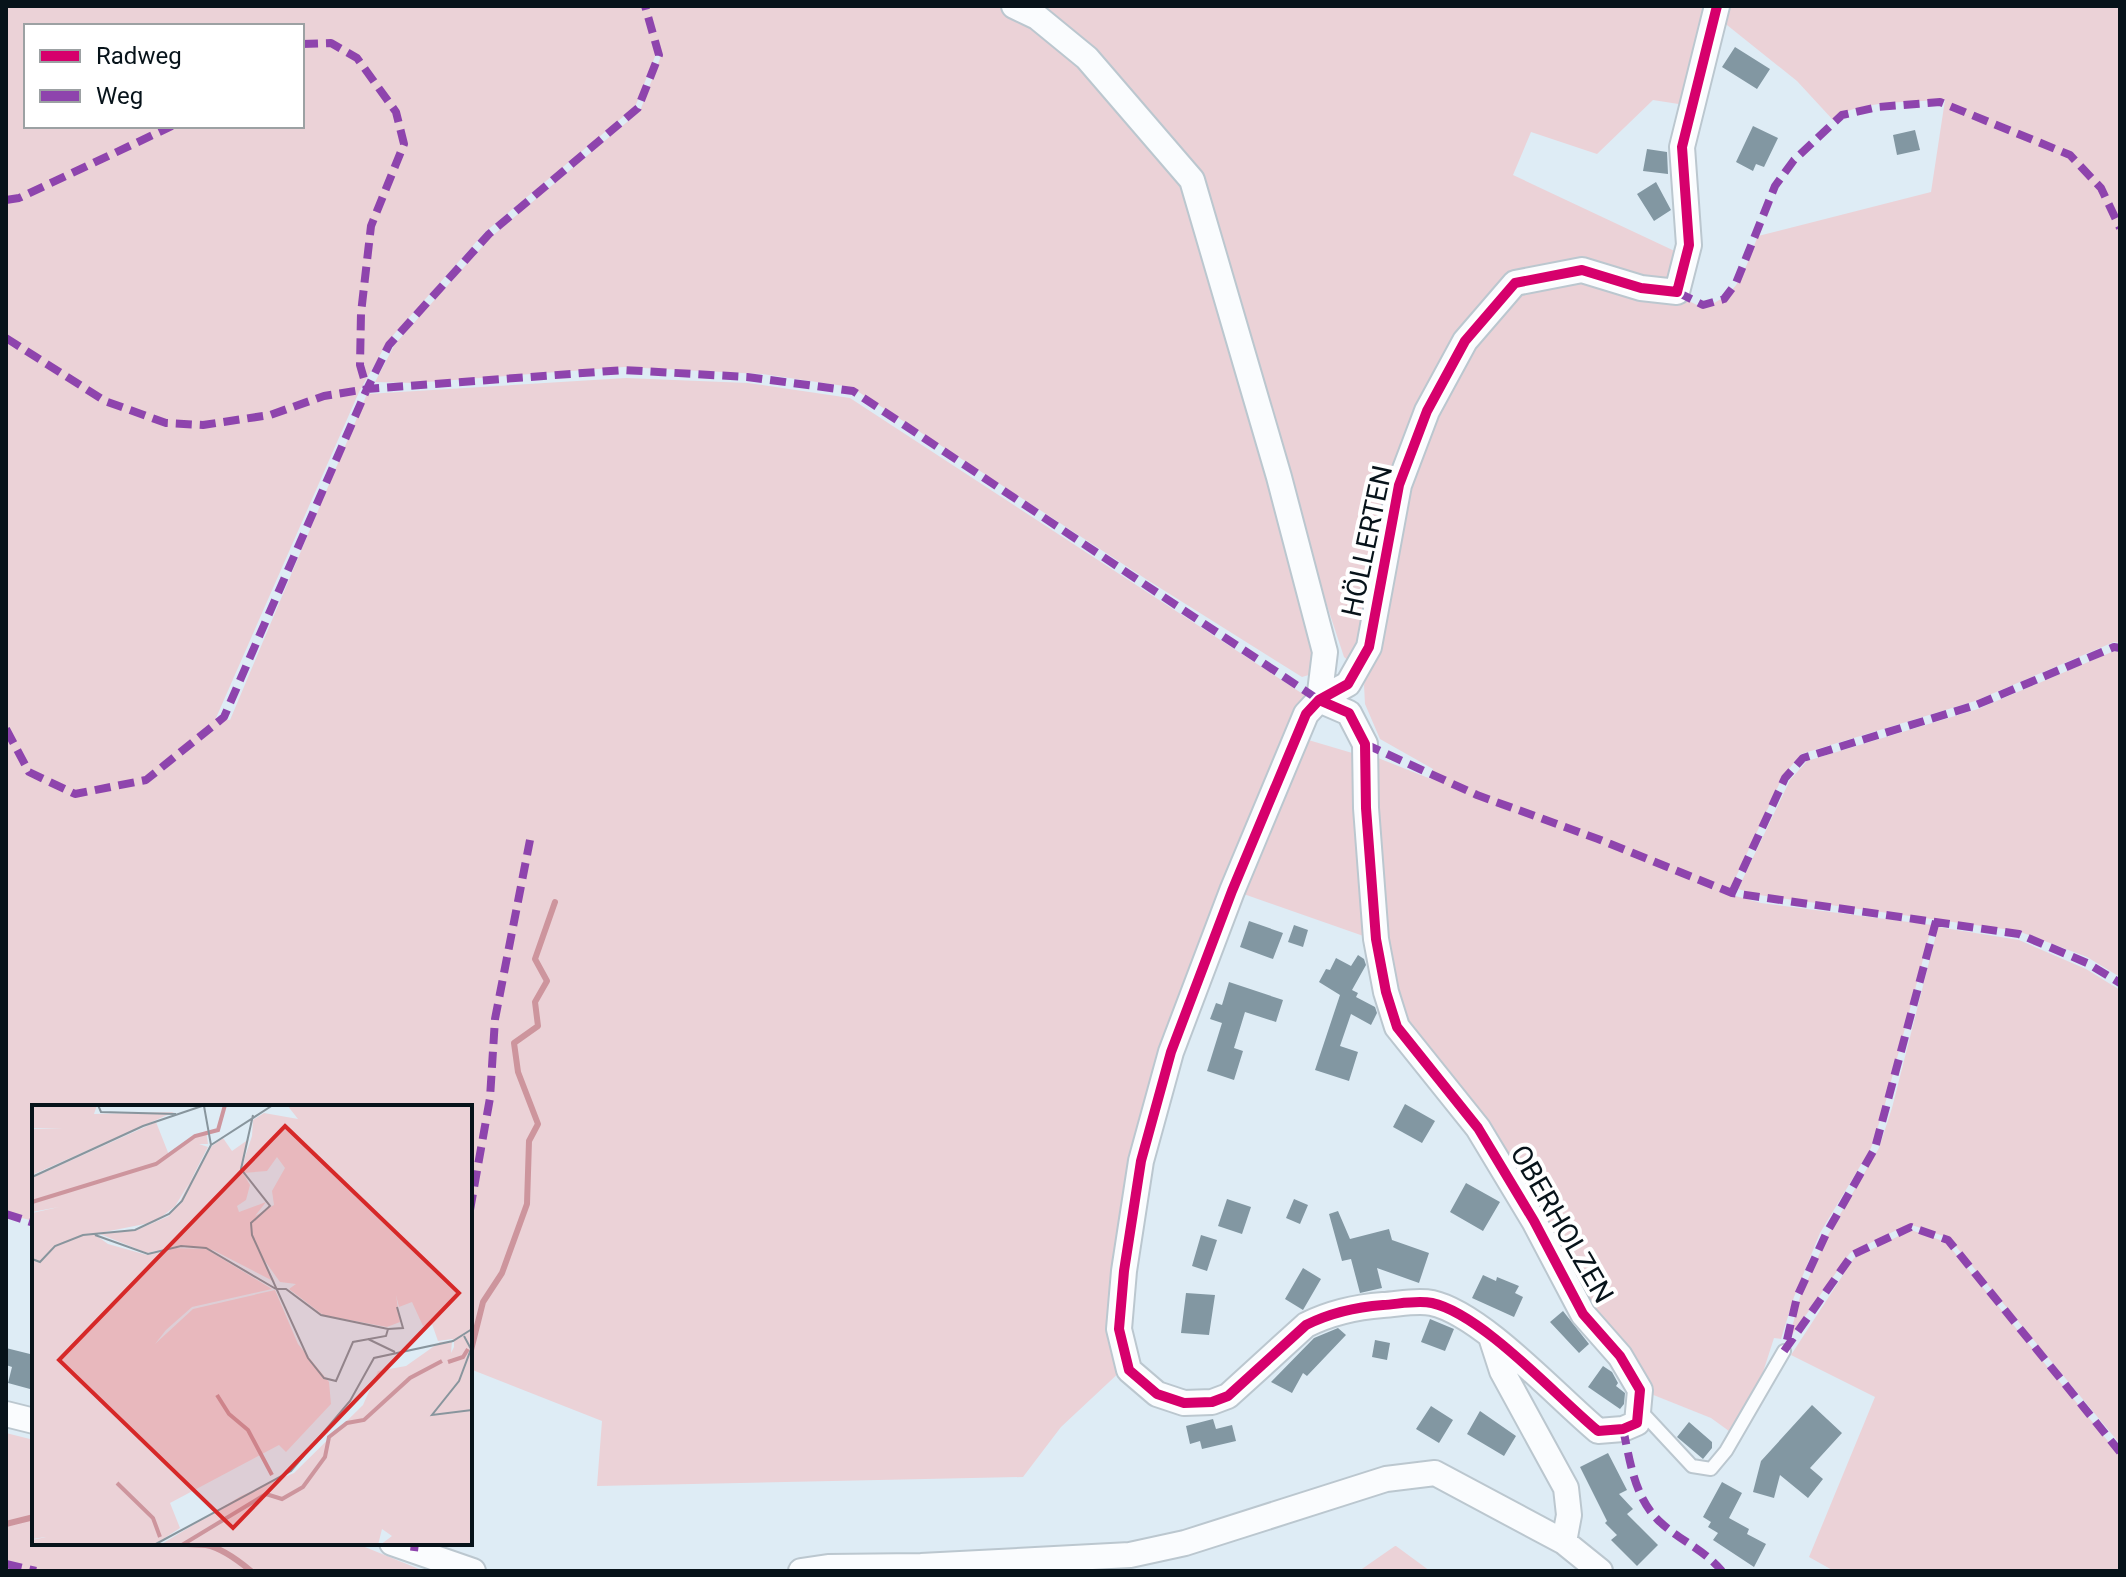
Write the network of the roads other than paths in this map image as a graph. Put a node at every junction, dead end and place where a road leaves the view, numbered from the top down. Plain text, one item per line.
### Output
1 (1014, 6) edge
2 (1717, 6) edge
3 (1319, 700) junction
4 (1491, 1337) junction
5 (1784, 1351) dead end
6 (1639, 1409) junction
7 (6, 1414) edge
8 (32, 1420) edge
9 (1564, 1542) junction
10 (398, 1545) edge
11 (473, 1571) edge
12 (801, 1571) edge
13 (1600, 1571) edge

1 - 3 street
2 - 3 street, HÖLLERTEN
3 - 4 street
3 - 6 street, OBERHOLZEN
4 - 6 street
4 - 9 street
5 - 6 lane, OBERHOLZEN
7 - 8 street
9 - 12 street
9 - 13 street
10 - 11 street

